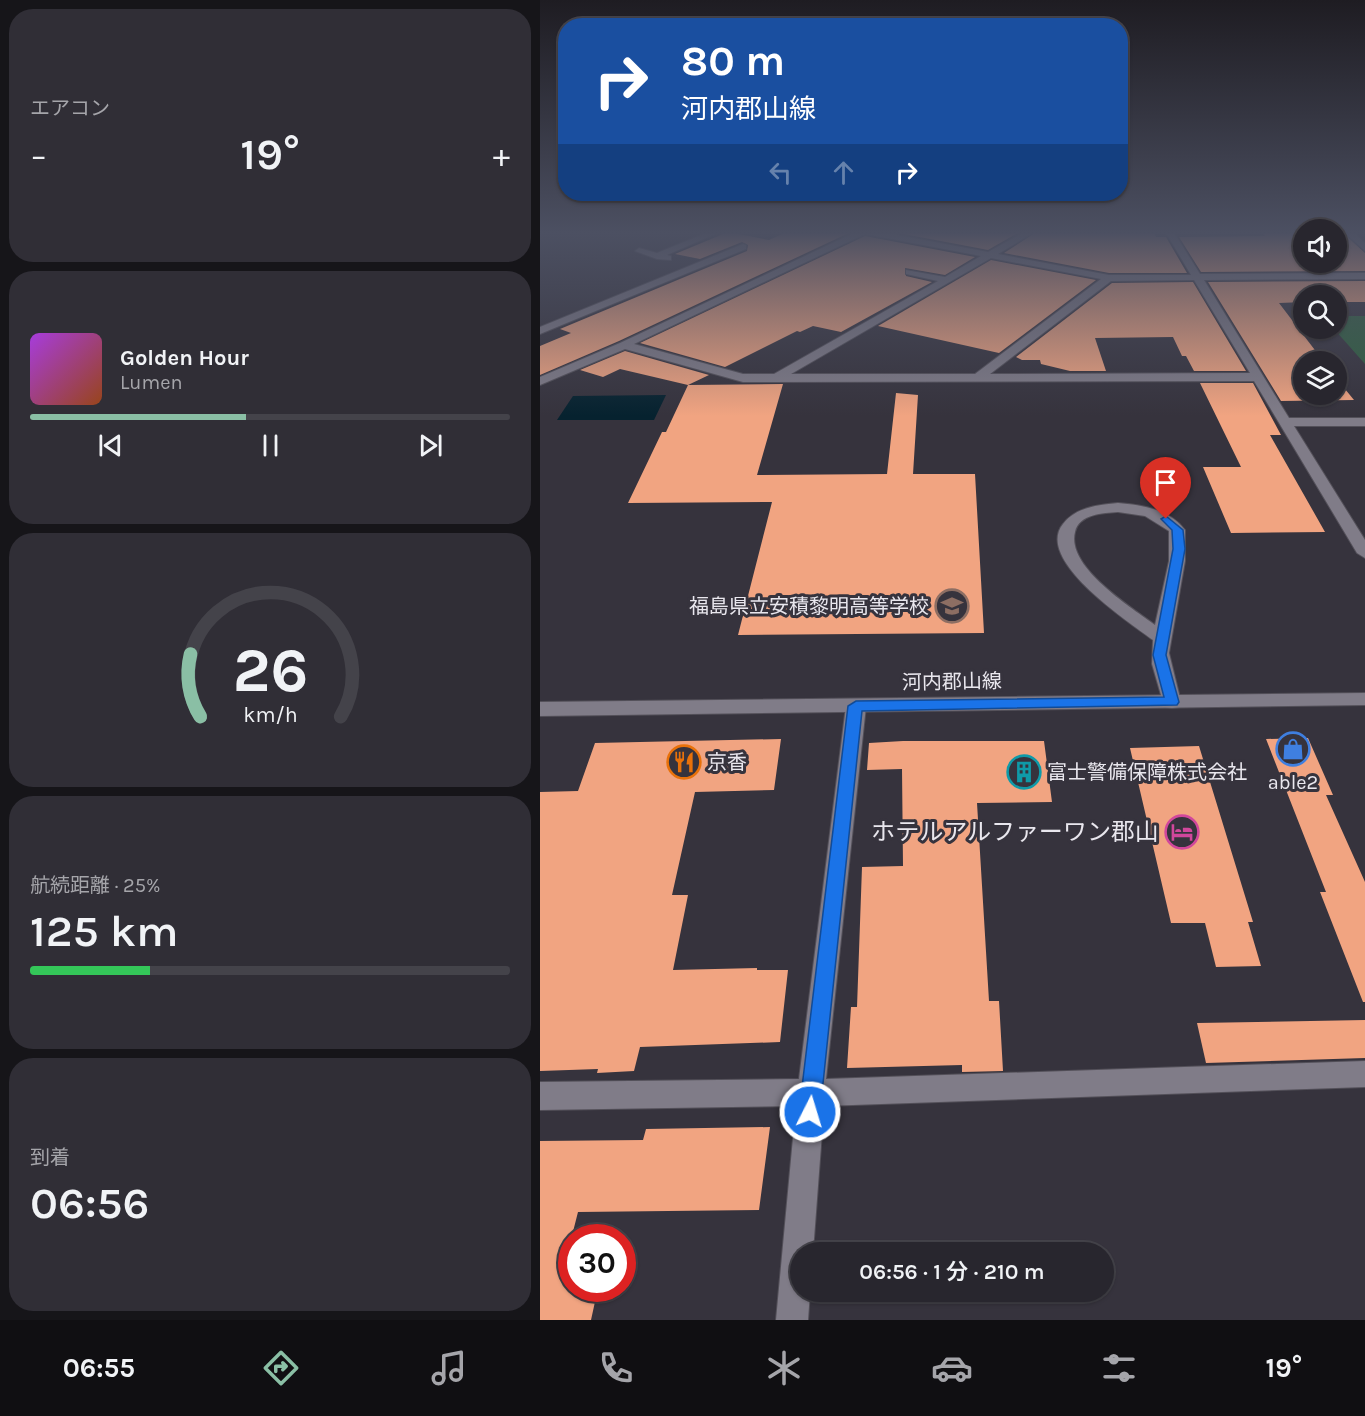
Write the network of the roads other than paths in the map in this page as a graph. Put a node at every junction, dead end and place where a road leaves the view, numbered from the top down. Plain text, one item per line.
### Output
1 (633, 293) edge
2 (734, 293) edge
3 (925, 293) edge
4 (1091, 293) edge
5 (1208, 293) edge
6 (540, 331) edge
7 (624, 345) junction
8 (1259, 377) junction
9 (774, 378) junction
10 (977, 378) junction
11 (540, 381) edge
12 (1284, 422) junction
13 (1365, 422) edge
14 (1365, 553) edge
15 (1162, 639) junction
16 (1365, 699) edge
17 (1172, 702) junction
18 (856, 706) junction
19 (540, 709) edge
20 (1365, 1074) edge
21 (811, 1091) junction
22 (540, 1096) edge
23 (792, 1320) edge

1 - 6 street
2 - 7 street
3 - 9 street
4 - 10 street
5 - 8 street
7 - 9 street
7 - 11 street
8 - 10 street
8 - 12 street
9 - 10 street
12 - 13 street
12 - 14 street
15 - 15 street
15 - 17 street
16 - 17 street, 河内郡山線
17 - 18 street, 河内郡山線
18 - 19 street, 河内郡山線
18 - 21 street
20 - 21 street
21 - 22 street
21 - 23 street

